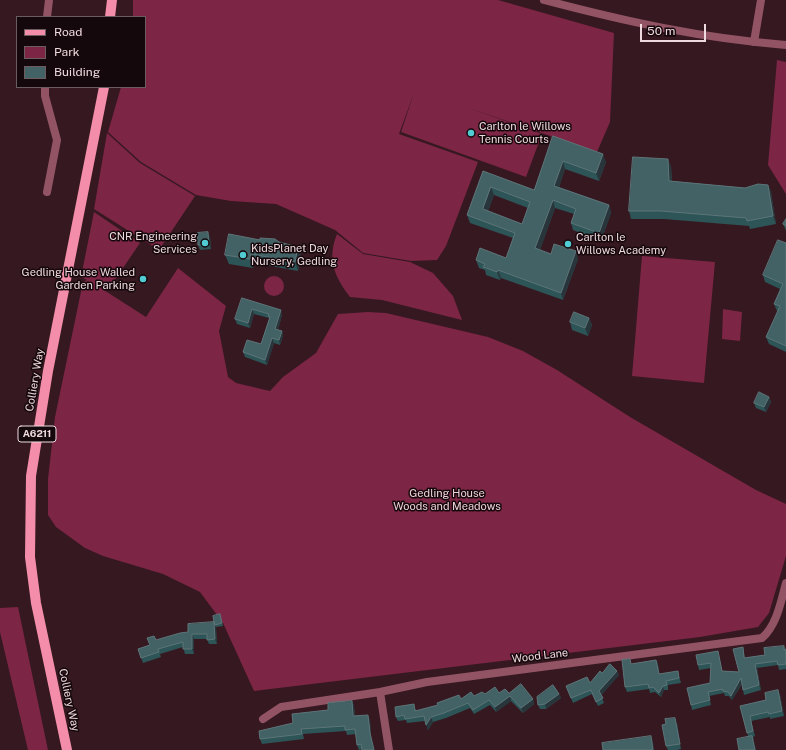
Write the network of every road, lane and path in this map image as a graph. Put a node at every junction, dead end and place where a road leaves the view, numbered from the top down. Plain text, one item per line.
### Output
1 (49, 0) edge
2 (112, 0) edge
3 (544, 0) edge
4 (761, 0) edge
5 (47, 16) edge
6 (110, 16) edge
7 (754, 42) junction
8 (786, 44) edge
9 (45, 88) edge
10 (104, 88) edge
11 (47, 192) dead end
12 (786, 583) edge
13 (380, 692) junction
14 (263, 719) dead end
15 (67, 750) edge
16 (389, 750) edge

1 - 5 street
2 - 6 main road
3 - 7 street
4 - 7 street
7 - 8 street
9 - 11 street
10 - 15 main road, Colliery Way / A6211
12 - 13 street, Wood Lane
13 - 14 street, Wood Lane
13 - 16 street

